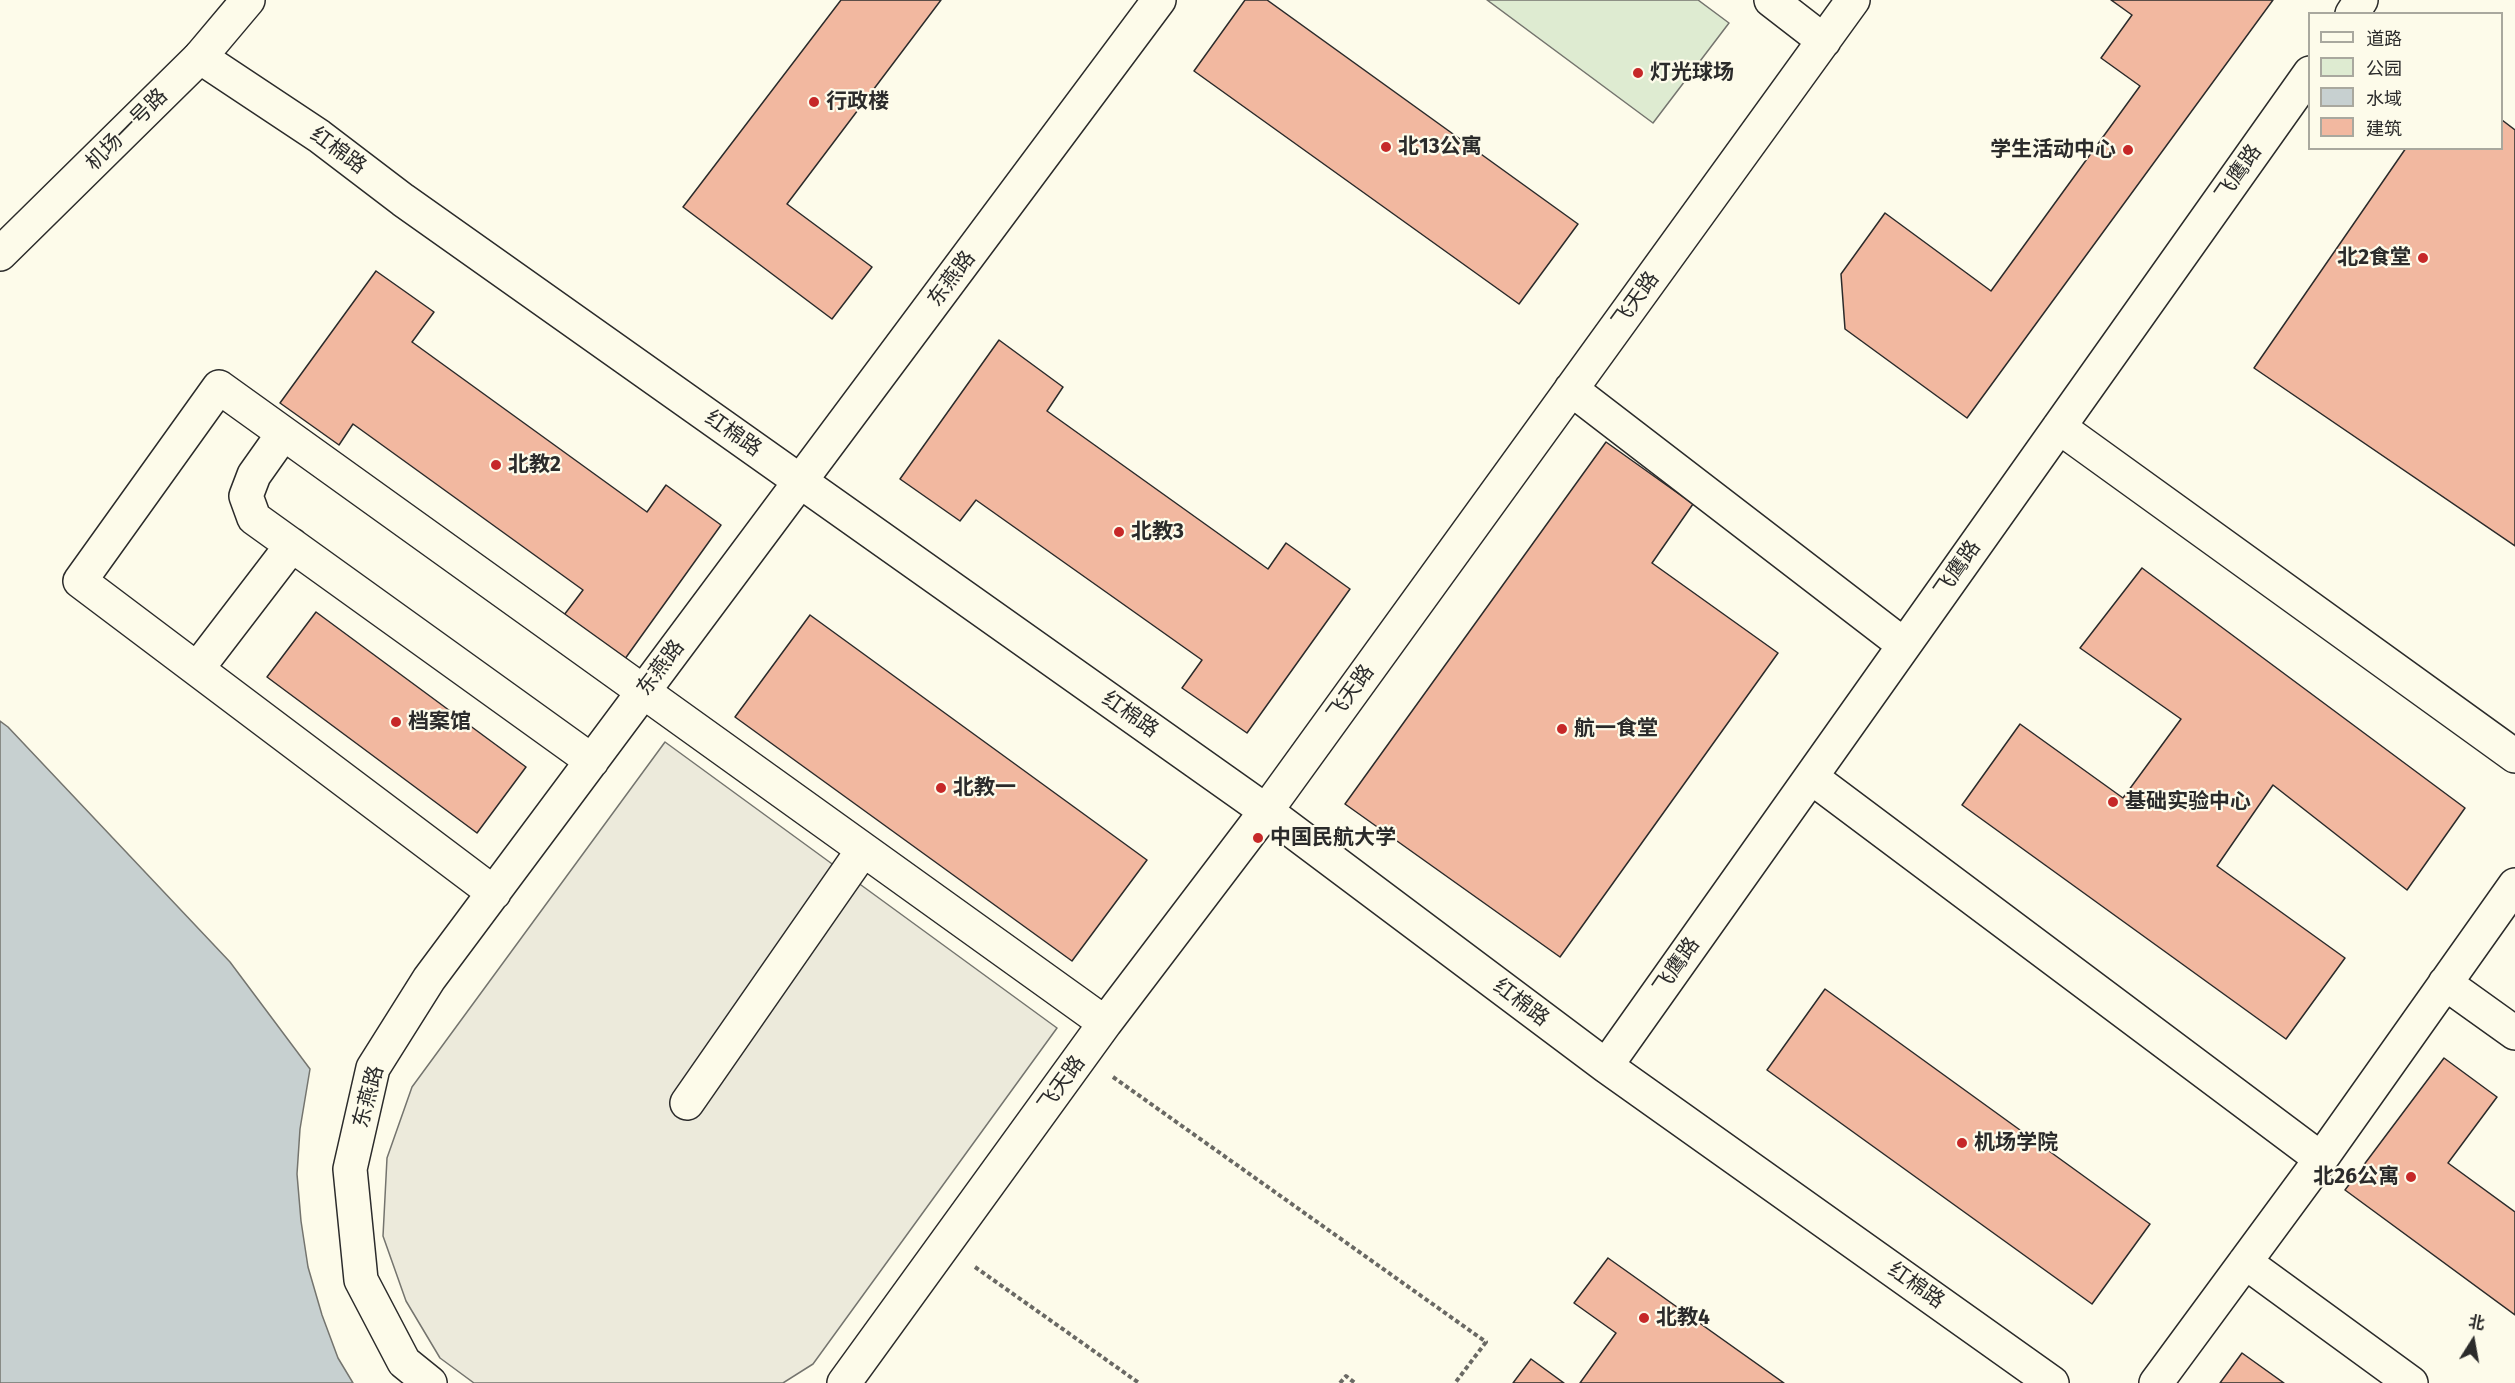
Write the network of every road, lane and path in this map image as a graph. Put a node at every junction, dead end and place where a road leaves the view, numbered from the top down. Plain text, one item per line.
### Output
1 (248, 0) edge
2 (1159, 0) edge
3 (1771, 0) edge
4 (1853, 0) edge
5 (1824, 41) junction
6 (200, 57) junction
7 (2308, 76) edge
8 (0, 254) edge
9 (1571, 389) junction
10 (2059, 427) junction
11 (283, 434) junction
12 (801, 481) junction
13 (292, 545) junction
14 (1904, 645) junction
15 (197, 669) junction
16 (642, 693) junction
17 (2515, 756) edge
18 (592, 761) junction
19 (1810, 777) junction
20 (1266, 811) junction
21 (862, 850) junction
22 (2515, 885) edge
23 (494, 892) junction
24 (2445, 983) junction
25 (1105, 1023) junction
26 (2515, 1033) edge
27 (1082, 1055) junction
28 (1606, 1066) junction
29 (687, 1103) dead end
30 (2321, 1159) junction
31 (945, 1245) junction
32 (2245, 1262) junction
33 (430, 1383) edge
34 (844, 1383) edge
35 (1138, 1383) edge
36 (1340, 1383) edge
37 (1355, 1383) edge
38 (1455, 1383) edge
39 (2052, 1383) edge
40 (2156, 1383) edge
41 (2411, 1383) edge

1 - 6 main road, 机场一号路
2 - 12 main road, 东燕路
3 - 5 main road
4 - 5 main road, 飞天路
5 - 9 main road, 飞天路
6 - 8 main road, 机场一号路
6 - 12 main road, 红棉路
7 - 10 main road, 飞鹰路
9 - 14 main road
9 - 20 main road, 飞天路
10 - 14 main road, 飞鹰路
10 - 17 main road
11 - 13 main road
11 - 15 main road
11 - 16 main road
12 - 16 main road, 东燕路
12 - 20 main road, 红棉路
13 - 15 main road
13 - 18 main road
14 - 19 main road, 飞鹰路
15 - 23 main road
16 - 18 main road, 东燕路
16 - 21 main road
18 - 23 main road, 东燕路
19 - 28 main road, 飞鹰路
19 - 30 main road
20 - 25 main road, 飞天路
20 - 28 main road, 红棉路
21 - 25 main road
21 - 29 main road
22 - 24 main road
23 - 33 main road, 东燕路
24 - 26 main road
24 - 30 main road
25 - 27 main road, 飞天路
27 - 31 main road, 飞天路
27 - 38 path
28 - 39 main road, 红棉路
30 - 32 main road
31 - 34 main road, 飞天路
31 - 35 path
32 - 40 main road
32 - 41 main road
36 - 37 path

